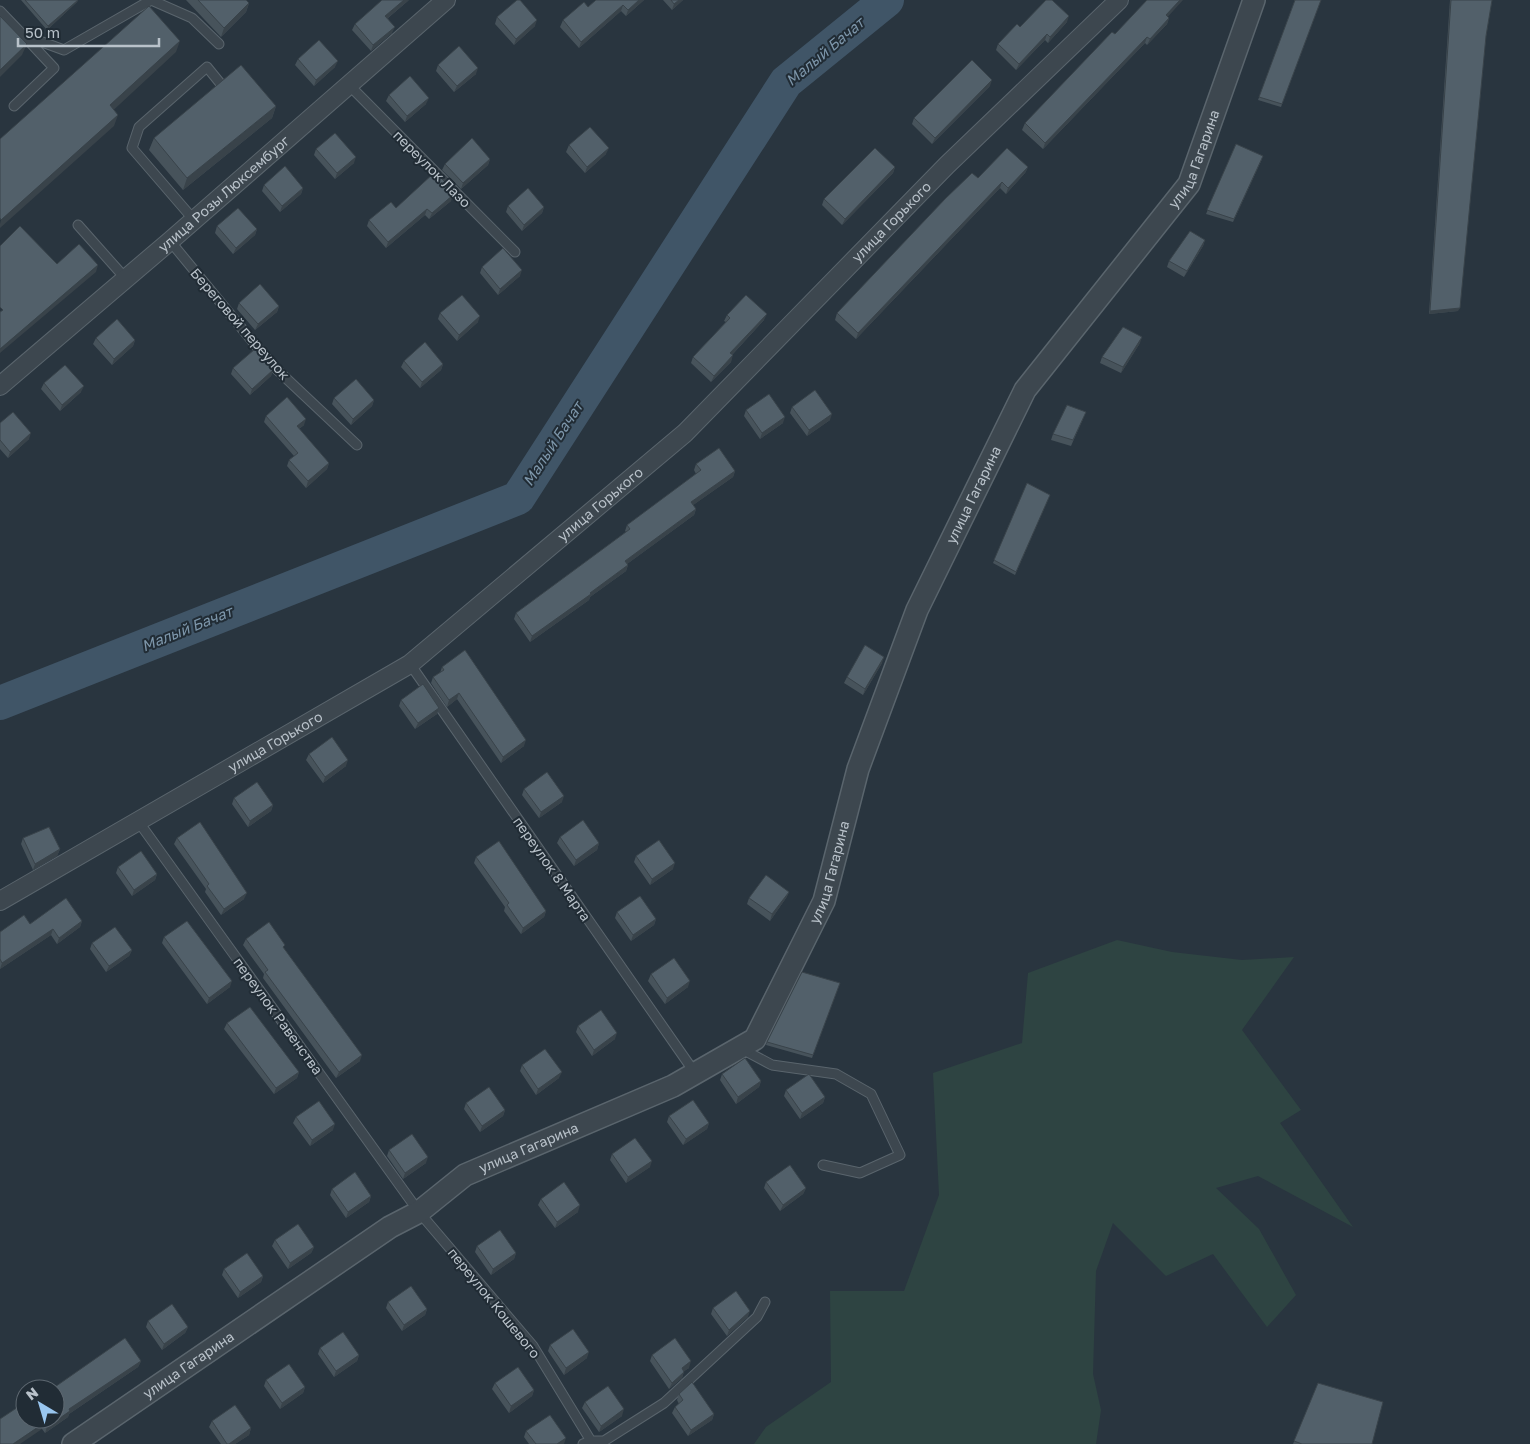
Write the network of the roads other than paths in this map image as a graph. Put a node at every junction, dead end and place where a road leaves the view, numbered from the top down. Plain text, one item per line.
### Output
1 (446, 0) edge
2 (1119, 0) edge
3 (1254, 0) edge
4 (0, 11) edge
5 (23, 35) junction
6 (218, 44) dead end
7 (220, 83) edge
8 (349, 85) junction
9 (14, 106) dead end
10 (194, 220) junction
11 (78, 225) dead end
12 (170, 241) junction
13 (515, 252) dead end
14 (126, 279) junction
15 (0, 386) edge
16 (357, 445) dead end
17 (410, 664) junction
18 (138, 821) junction
19 (0, 901) edge
20 (740, 1048) junction
21 (695, 1073) junction
22 (823, 1165) dead end
23 (418, 1212) junction
24 (764, 1302) dead end
25 (587, 1443) edge
26 (73, 1444) edge

1 - 8 street, улица Розы Люксембург
2 - 17 street, улица Горького
3 - 20 street, улица Гагарина
4 - 5 lane
5 - 6 lane
5 - 9 lane
7 - 10 lane
8 - 10 street, улица Розы Люксембург
8 - 13 lane, переулок Лазо
10 - 12 street, улица Розы Люксембург
11 - 14 lane
12 - 14 street, улица Розы Люксембург
12 - 16 lane, Береговой переулок
14 - 15 street, улица Розы Люксембург
17 - 18 street, улица Горького
17 - 21 lane, переулок 8 Марта
18 - 19 street, улица Горького
18 - 23 lane, переулок Равенства
20 - 21 street, улица Гагарина
20 - 22 lane
21 - 23 street, улица Гагарина
23 - 25 lane, переулок Кошевого
23 - 26 street, улица Гагарина
24 - 25 lane

